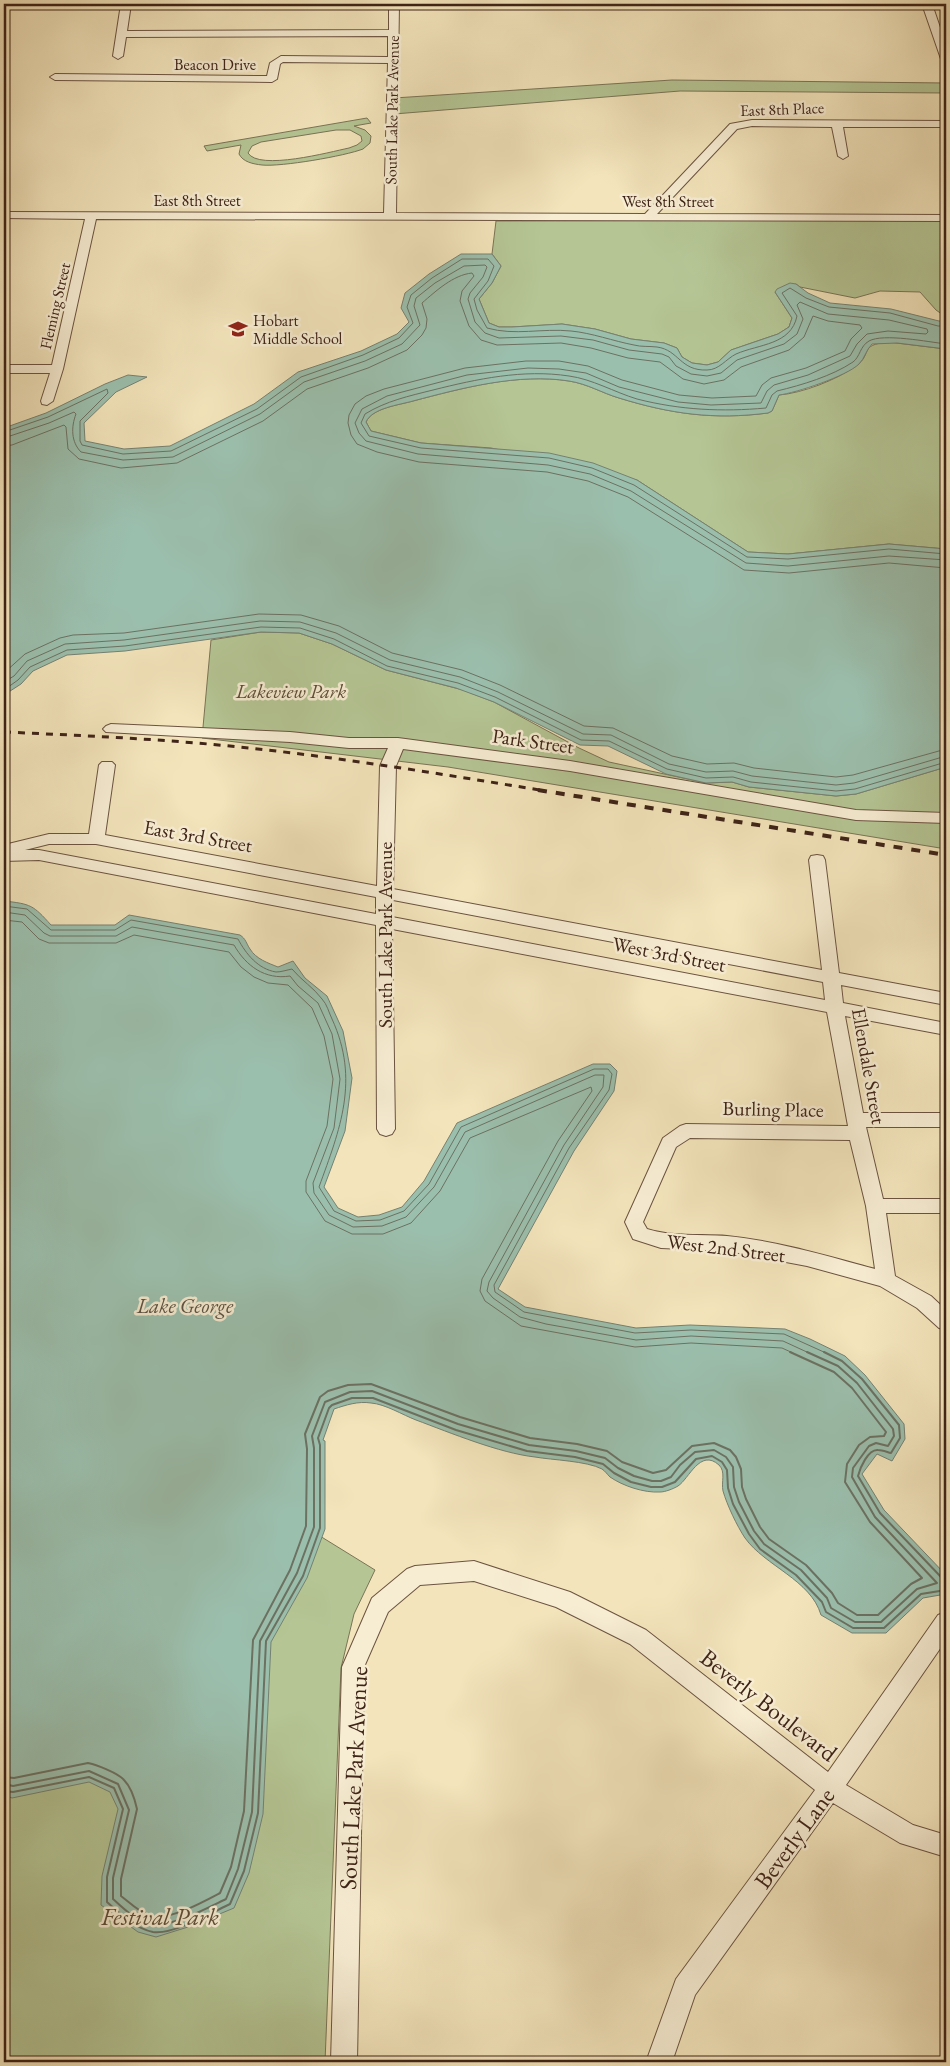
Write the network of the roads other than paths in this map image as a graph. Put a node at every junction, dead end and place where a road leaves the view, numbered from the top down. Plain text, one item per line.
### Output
1 (126, 4) edge
2 (394, 4) edge
3 (927, 4) edge
4 (942, 32) edge
5 (393, 33) junction
6 (120, 34) junction
7 (118, 56) dead end
8 (946, 59) edge
9 (392, 60) junction
10 (54, 77) dead end
11 (837, 124) junction
12 (946, 124) edge
13 (843, 156) dead end
14 (4, 216) edge
15 (390, 216) junction
16 (91, 217) junction
17 (648, 217) junction
18 (946, 218) edge
19 (57, 368) junction
20 (4, 369) edge
21 (47, 401) dead end
22 (112, 729) dead end
23 (398, 743) junction
24 (107, 765) dead end
25 (946, 818) edge
26 (96, 839) junction
27 (4, 850) edge
28 (4, 856) edge
29 (817, 860) dead end
30 (385, 892) junction
31 (384, 921) junction
32 (831, 978) junction
33 (946, 1000) edge
34 (835, 1007) junction
35 (946, 1029) edge
36 (946, 1120) edge
37 (857, 1126) junction
38 (386, 1129) dead end
39 (686, 1131) joint
40 (875, 1206) junction
41 (946, 1206) edge
42 (886, 1280) junction
43 (946, 1322) edge
44 (562, 1599) joint
45 (946, 1622) edge
46 (830, 1788) junction
47 (946, 1846) edge
48 (344, 2062) edge
49 (659, 2062) edge

1 - 6 street
2 - 5 street, South Lake Park Avenue
3 - 4 street
4 - 8 street
5 - 6 street, Beacon Drive
5 - 9 street, South Lake Park Avenue
6 - 7 street
9 - 10 street, Beacon Drive
9 - 15 street, South Lake Park Avenue
11 - 12 street, East 8th Place
11 - 13 street
11 - 17 street, East 8th Place
14 - 16 street, East 8th Street
15 - 16 street, East 8th Street
15 - 17 street, West 8th Street
16 - 19 street, Fleming Street
17 - 18 street, West 8th Street
19 - 20 street
19 - 21 street, Fleming Street
22 - 23 street, Park Street
23 - 25 street, Park Street
23 - 30 street, South Lake Park Avenue
24 - 26 street
26 - 27 street, East 3rd Street
26 - 30 street, East 3rd Street
28 - 31 street
29 - 32 street, Ellendale Street
30 - 31 street, South Lake Park Avenue
30 - 32 street, West 3rd Street
31 - 34 street, West 3rd Street
31 - 38 street, South Lake Park Avenue
32 - 33 street, West 3rd Street
32 - 34 street, Ellendale Street
34 - 35 street, West 3rd Street
34 - 37 street, Ellendale Street
36 - 37 street, Burling Place
37 - 39 street, Burling Place
37 - 40 street, Ellendale Street
39 - 42 street, West 2nd Street
40 - 41 street
40 - 42 street, Ellendale Street
42 - 43 street, West 2nd Street
44 - 46 street, Beverly Boulevard
44 - 48 street, South Lake Park Avenue
45 - 46 street, Beverly Lane
46 - 47 street, Beverly Boulevard
46 - 49 street, Beverly Lane

